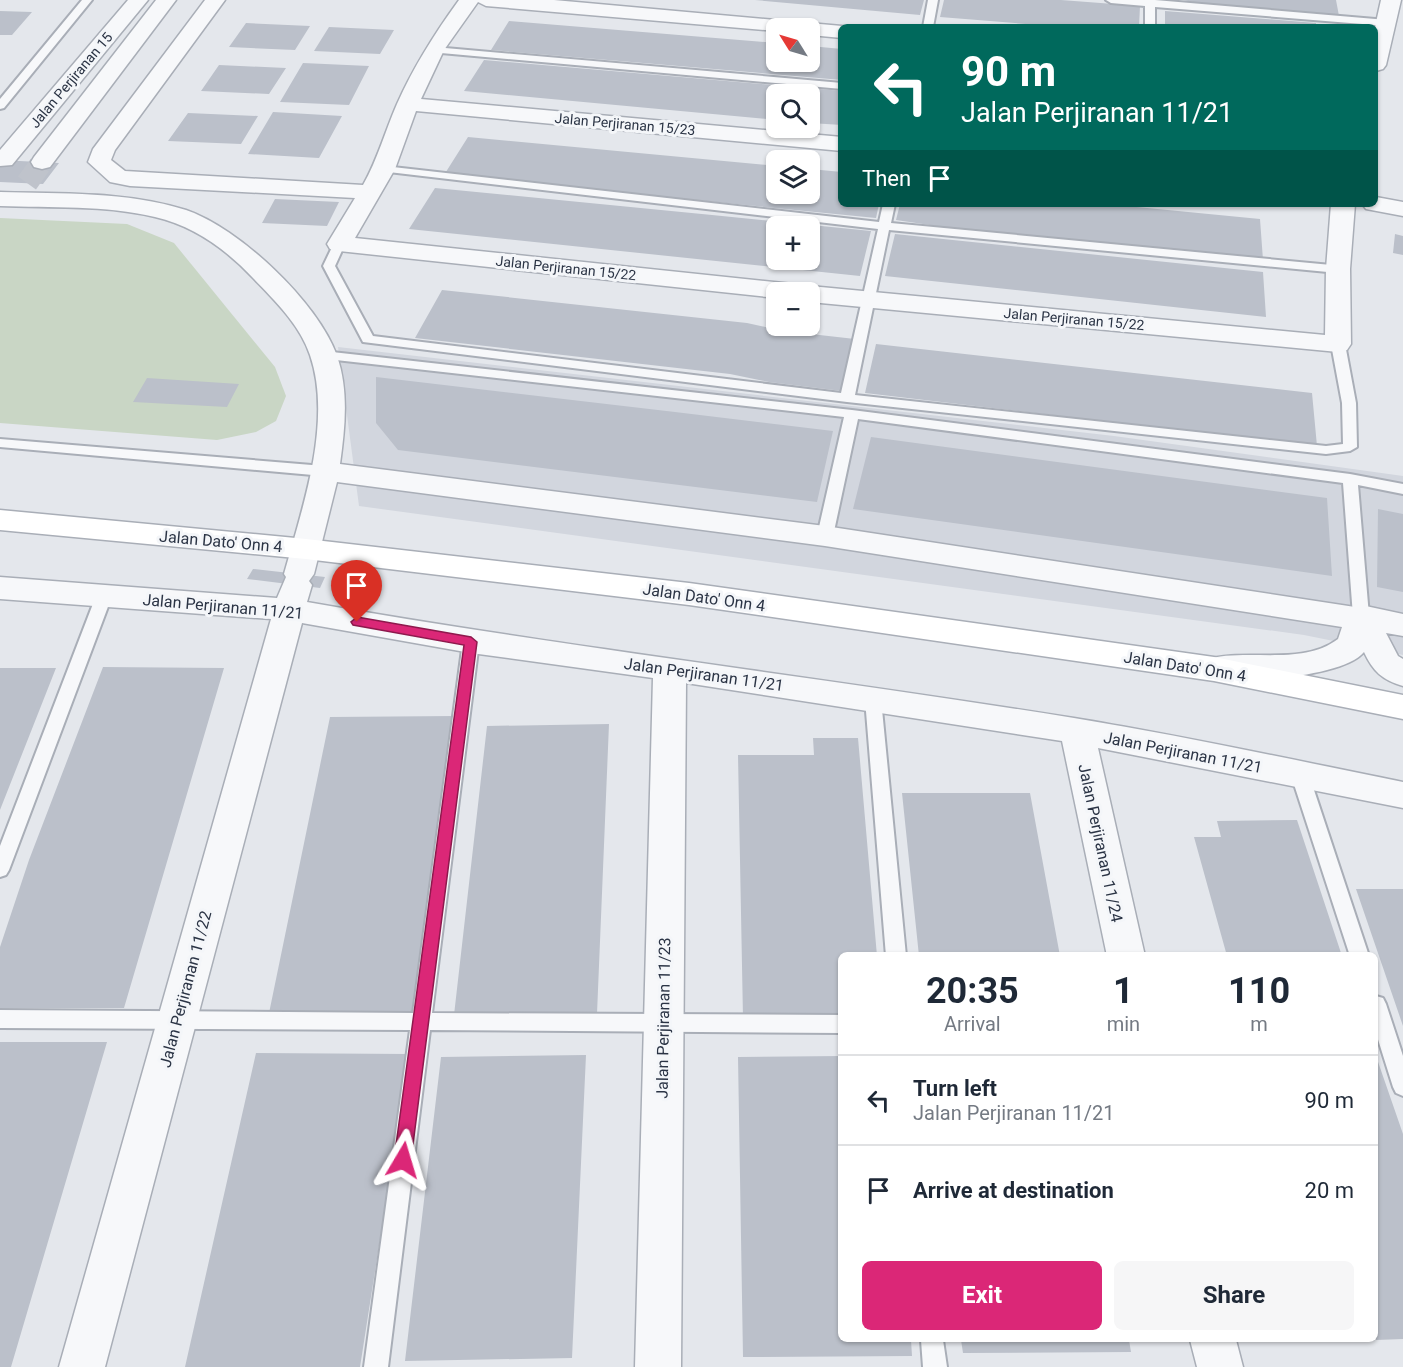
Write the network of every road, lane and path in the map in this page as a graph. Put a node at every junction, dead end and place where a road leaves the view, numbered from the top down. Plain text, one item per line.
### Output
1 (87, 0) edge
2 (138, 0) edge
3 (166, 0) edge
4 (215, 0) edge
5 (469, 0) edge
6 (486, 0) edge
7 (933, 0) edge
8 (1111, 0) edge
9 (1391, 0) edge
10 (1150, 2) edge
11 (1387, 23) junction
12 (929, 24) edge
13 (1150, 24) edge
14 (766, 25) edge
15 (820, 30) edge
16 (838, 32) edge
17 (434, 50) junction
18 (1378, 57) edge
19 (838, 86) edge
20 (408, 104) junction
21 (0, 106) edge
22 (838, 144) edge
23 (4, 160) dead end
24 (42, 162) tunnel mouth
25 (384, 169) junction
26 (369, 192) junction
27 (14, 194) edge
28 (1378, 205) edge
29 (888, 207) edge
30 (1343, 207) edge
31 (1403, 209) edge
32 (885, 226) junction
33 (339, 244) junction
34 (1338, 269) junction
35 (766, 289) edge
36 (820, 295) edge
37 (869, 300) junction
38 (1338, 344) junction
39 (323, 355) junction
40 (847, 398) junction
41 (852, 414) junction
42 (0, 443) edge
43 (324, 471) junction
44 (1350, 479) junction
45 (1403, 489) edge
46 (0, 520) edge
47 (825, 536) junction
48 (298, 580) junction
49 (0, 588) edge
50 (104, 597) junction
51 (1361, 616) junction
52 (1403, 625) edge
53 (471, 642) junction
54 (670, 669) junction
55 (1214, 669) junction
56 (1403, 674) edge
57 (873, 699) junction
58 (1403, 707) edge
59 (1077, 731) junction
60 (1300, 775) junction
61 (1403, 795) edge
62 (0, 870) edge
63 (896, 952) edge
64 (1125, 952) edge
65 (1359, 952) edge
66 (1378, 1010) edge
67 (0, 1019) edge
68 (177, 1020) junction
69 (420, 1022) junction
70 (663, 1023) junction
71 (838, 1024) edge
72 (1403, 1087) edge
73 (932, 1342) edge
74 (82, 1367) edge
75 (376, 1367) edge
76 (658, 1367) edge
77 (935, 1367) edge

1 - 21 lane
2 - 23 street, Jalan Perjiranan 15
3 - 24 street, Jalan Perjiranan 15
4 - 26 street
5 - 17 street
6 - 14 street
7 - 12 lane
8 - 10 lane
9 - 11 street
10 - 11 lane
10 - 13 lane
11 - 18 street
15 - 16 street
17 - 19 lane
17 - 20 street
20 - 22 street, Jalan Perjiranan 15/23
20 - 25 street
25 - 26 street
25 - 32 lane
26 - 33 street
27 - 39 street, Jalan Perjiranan 11/22
28 - 31 street
29 - 32 lane
30 - 34 street
32 - 34 lane
32 - 37 lane
33 - 35 street, Jalan Perjiranan 15/22
33 - 40 lane
34 - 38 street
36 - 37 street, Jalan Perjiranan 15/22
37 - 38 street, Jalan Perjiranan 15/22
37 - 40 lane
38 - 40 lane
39 - 41 lane
39 - 43 street, Jalan Perjiranan 11/22
41 - 44 lane
41 - 47 lane
42 - 43 lane
43 - 47 street
43 - 48 street, Jalan Perjiranan 11/22
44 - 45 lane
44 - 51 lane
46 - 48 main road, Jalan Dato' Onn 4
47 - 51 street
48 - 50 street, Jalan Perjiranan 11/21
48 - 53 street, Jalan Perjiranan 11/21
48 - 55 main road, Jalan Dato' Onn 4
48 - 68 street, Jalan Perjiranan 11/22
49 - 50 street, Jalan Perjiranan 11/21
50 - 62 lane
51 - 52 street
51 - 55 street
51 - 56 street
53 - 54 street, Jalan Perjiranan 11/21
53 - 69 lane
54 - 57 street, Jalan Perjiranan 11/21
54 - 70 street, Jalan Perjiranan 11/23
55 - 58 main road, Jalan Dato' Onn 4
57 - 59 street, Jalan Perjiranan 11/21
57 - 63 lane
59 - 60 street, Jalan Perjiranan 11/21
59 - 64 street, Jalan Perjiranan 11/24
60 - 61 street, Jalan Perjiranan 11/21
60 - 65 lane
66 - 72 lane
67 - 68 lane
68 - 69 lane
68 - 74 street, Jalan Perjiranan 11/22
69 - 70 lane
69 - 75 lane
70 - 71 lane
70 - 76 street, Jalan Perjiranan 11/23
73 - 77 lane

